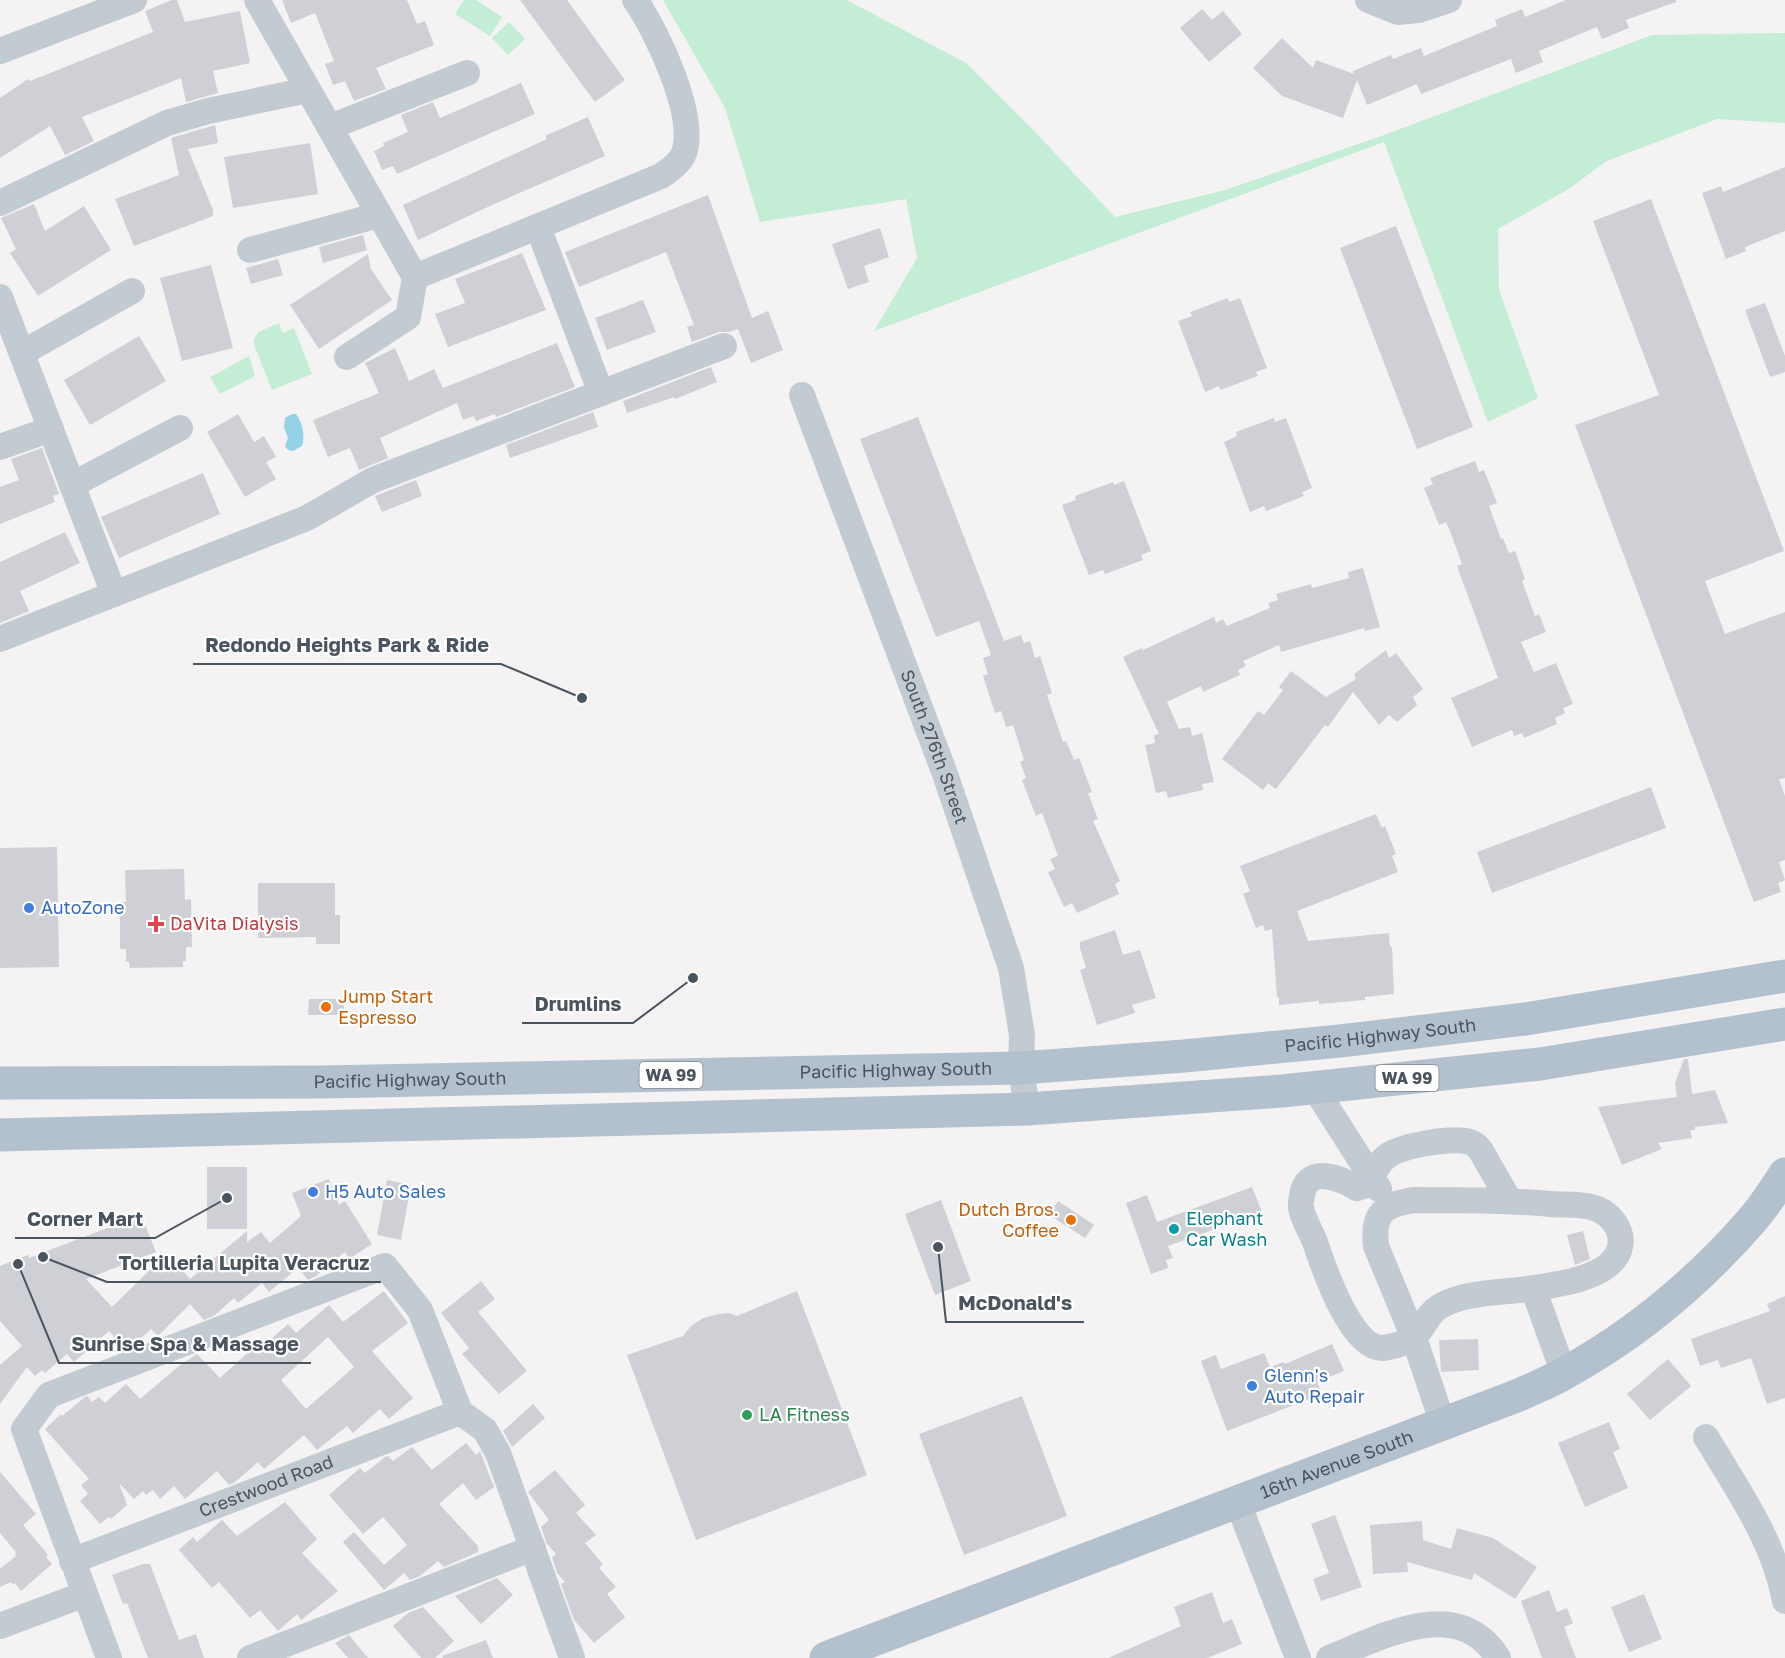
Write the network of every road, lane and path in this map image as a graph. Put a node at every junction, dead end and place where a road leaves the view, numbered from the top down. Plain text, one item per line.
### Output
1 (134, 0) edge
2 (257, 0) edge
3 (635, 0) edge
4 (1368, 0) edge
5 (1449, 0) edge
6 (0, 51) edge
7 (467, 73) dead end
8 (308, 90) junction
9 (330, 127) junction
10 (0, 203) edge
11 (379, 215) junction
12 (538, 227) junction
13 (250, 250) dead end
14 (415, 277) junction
15 (132, 291) dead end
16 (0, 297) edge
17 (724, 346) dead end
18 (22, 353) junction
19 (347, 357) dead end
20 (601, 393) junction
21 (802, 395) dead end
22 (180, 428) dead end
23 (51, 429) junction
24 (0, 447) edge
25 (72, 484) junction
26 (114, 594) junction
27 (0, 639) edge
28 (1785, 976) edge
29 (1785, 1024) edge
30 (1021, 1068) junction
31 (0, 1083) edge
32 (1314, 1087) junction
33 (1027, 1109) junction
34 (0, 1135) edge
35 (1785, 1174) edge
36 (1372, 1177) junction
37 (1509, 1200) junction
38 (1391, 1206) junction
39 (1533, 1288) junction
40 (1461, 1298) junction
41 (1399, 1300) junction
42 (1414, 1338) junction
43 (1564, 1374) junction
44 (460, 1412) junction
45 (1443, 1424) junction
46 (1706, 1437) dead end
47 (1238, 1503) junction
48 (533, 1548) junction
49 (72, 1561) junction
50 (85, 1594) junction
51 (1785, 1601) edge
52 (0, 1626) edge
53 (110, 1658) edge
54 (250, 1658) edge
55 (572, 1658) edge
56 (826, 1658) edge
57 (1298, 1658) edge
58 (1329, 1658) edge
59 (1498, 1658) edge

1 - 6 street
2 - 8 street
3 - 12 street
4 - 5 street
7 - 9 street
8 - 9 street
8 - 10 street
9 - 11 street
11 - 13 street
11 - 14 street
12 - 14 street
12 - 20 street
14 - 19 street
15 - 18 street
16 - 18 street
17 - 20 street
18 - 23 street
20 - 26 street
21 - 30 street, South 276th Street
22 - 25 street
23 - 24 street
23 - 25 street
25 - 26 street
26 - 27 street
28 - 30 main road, Pacific Highway South / WA 99
29 - 32 main road, WA 99
30 - 31 main road, Pacific Highway South / WA 99
30 - 33 street, South 276th Street
32 - 33 main road, WA 99
32 - 36 street
33 - 34 main road, WA 99
35 - 43 main road, 16th Avenue South
36 - 37 street
36 - 38 street
36 - 42 street
37 - 38 street
37 - 39 street
38 - 41 street
39 - 40 street
39 - 43 street
40 - 41 street
40 - 42 street
41 - 42 street
42 - 45 street
43 - 45 main road, 16th Avenue South
44 - 48 street
44 - 49 street, Crestwood Road
44 - 49 street
45 - 47 main road, 16th Avenue South
46 - 51 street
47 - 56 main road, 16th Avenue South
47 - 57 street
48 - 54 street
48 - 55 street
49 - 50 street
50 - 52 street
50 - 53 street
58 - 59 street

